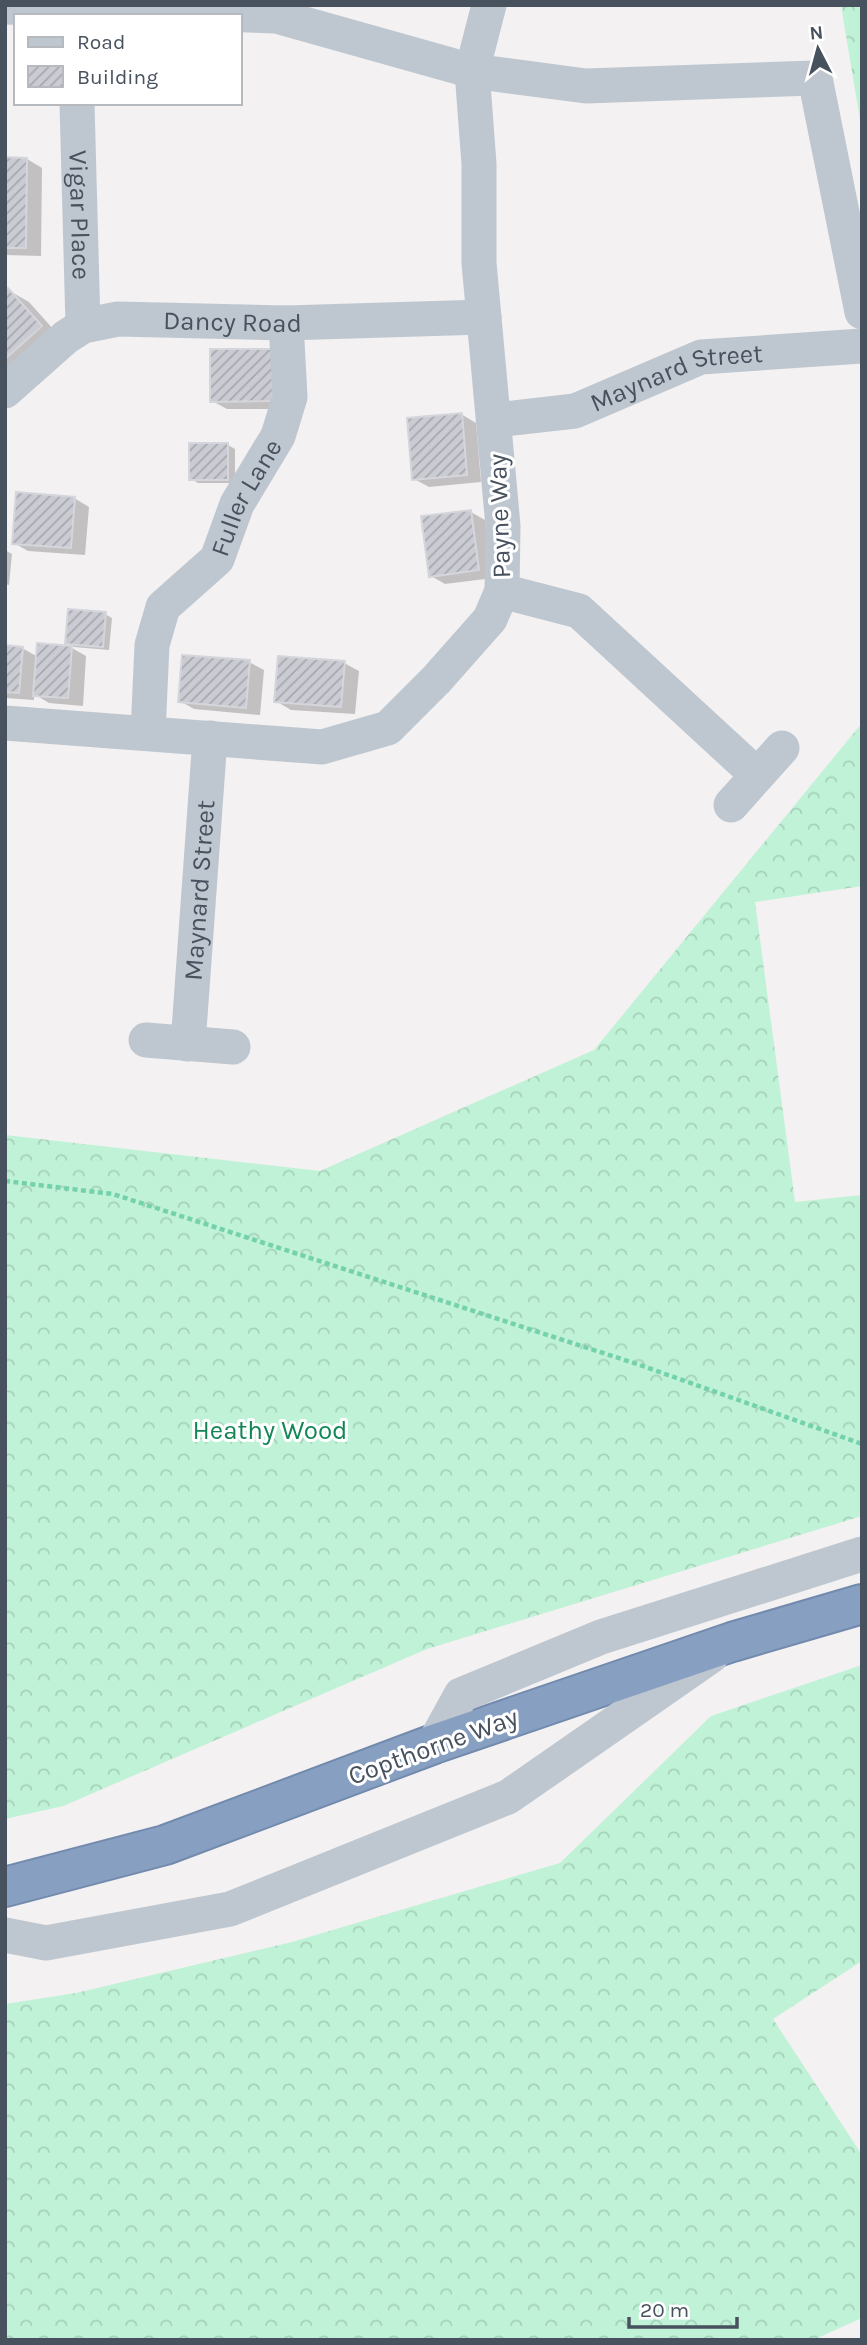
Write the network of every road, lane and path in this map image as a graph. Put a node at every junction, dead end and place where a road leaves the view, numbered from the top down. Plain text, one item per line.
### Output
1 (489, 5) edge
2 (5, 7) edge
3 (75, 12) edge
4 (176, 14) edge
5 (242, 15) edge
6 (472, 71) junction
7 (77, 105) edge
8 (860, 300) edge
9 (484, 317) junction
10 (286, 323) junction
11 (83, 326) junction
12 (862, 346) edge
13 (5, 391) edge
14 (495, 421) junction
15 (502, 591) junction
16 (5, 723) edge
17 (148, 733) junction
18 (210, 738) junction
19 (782, 748) dead end
20 (757, 775) junction
21 (732, 805) dead end
22 (146, 1040) dead end
23 (188, 1044) junction
24 (233, 1047) dead end
25 (5, 1181) edge
26 (862, 1444) edge
27 (862, 1554) edge
28 (862, 1604) edge
29 (732, 1642) junction
30 (435, 1744) junction
31 (5, 1886) edge
32 (5, 1935) edge

1 - 6 street, Payne Way
2 - 3 street
3 - 4 street
5 - 6 street
6 - 8 street
6 - 9 street, Payne Way
7 - 11 street, Vigar Place
9 - 10 street, Dancy Road
9 - 14 street, Payne Way
10 - 11 street, Dancy Road
10 - 17 street, Fuller Lane
11 - 13 street, Dancy Road
12 - 14 street, Maynard Street
14 - 15 street, Payne Way
15 - 18 street, Payne Way
15 - 20 street
16 - 17 street, Payne Way
17 - 18 street, Payne Way
18 - 23 street, Maynard Street
19 - 20 street
20 - 21 street
22 - 23 street
23 - 24 street
25 - 26 path
27 - 30 street
28 - 29 highway, Copthorne Way
29 - 30 highway, Copthorne Way
29 - 32 street
30 - 31 highway, Copthorne Way

